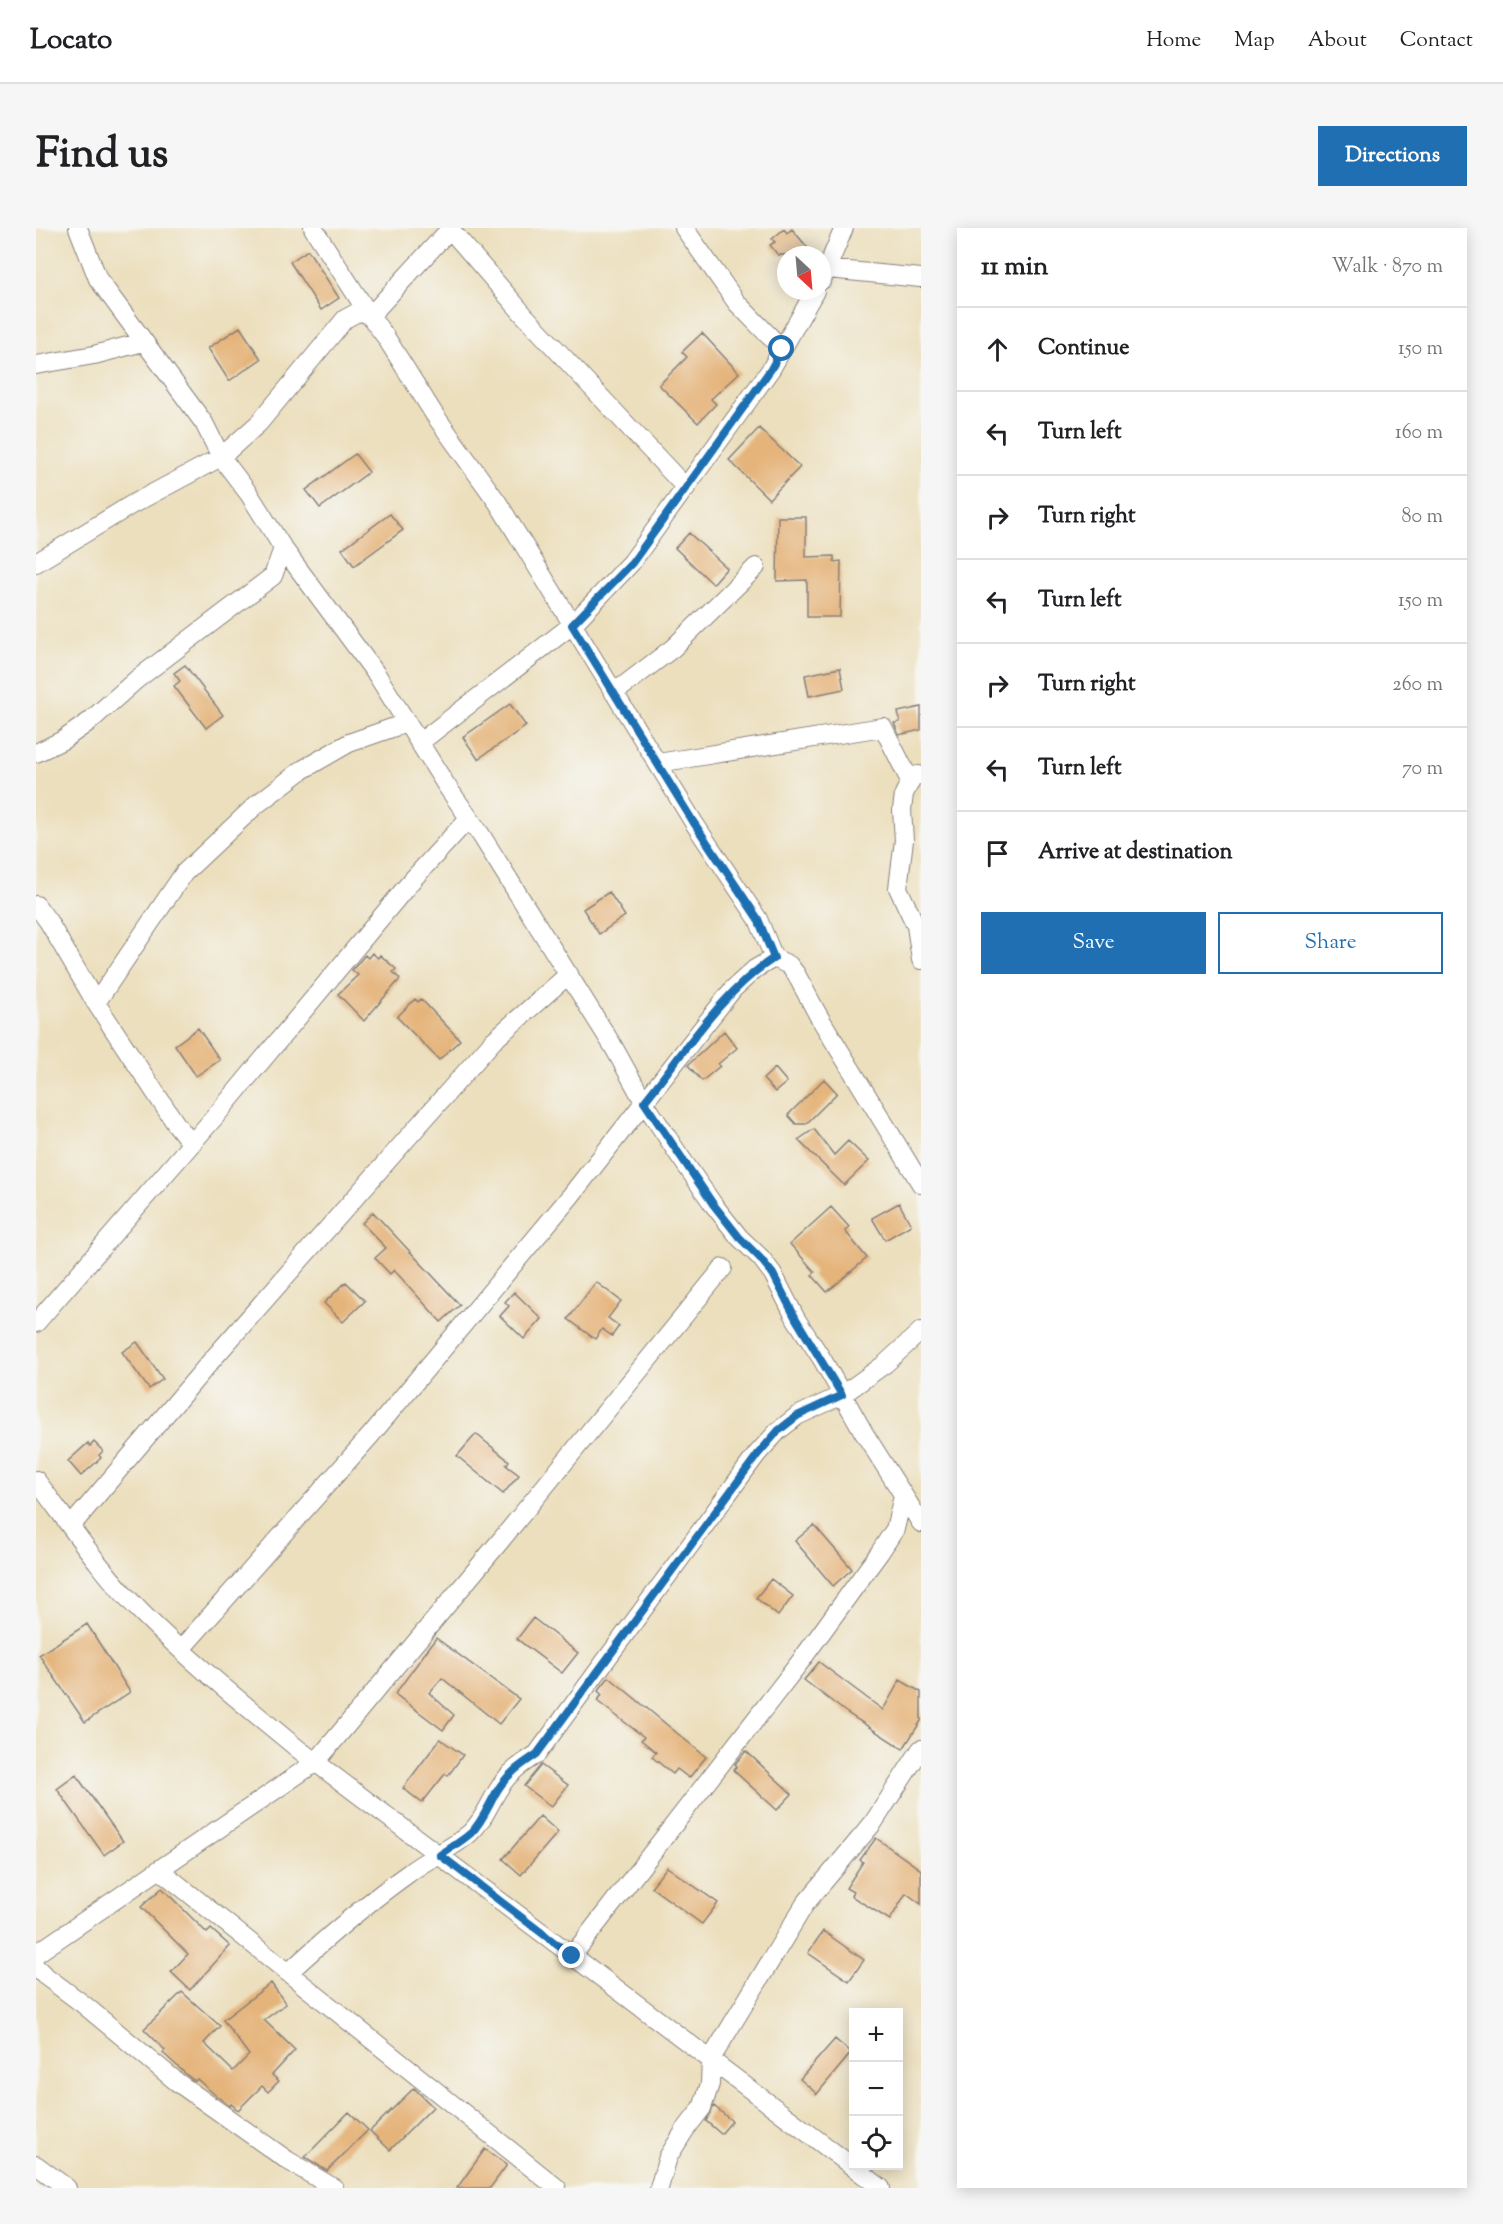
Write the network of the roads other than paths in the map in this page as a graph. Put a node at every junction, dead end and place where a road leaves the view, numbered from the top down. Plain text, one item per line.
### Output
1 (78, 228) edge
2 (313, 228) edge
3 (684, 228) edge
4 (844, 228) edge
5 (449, 229) edge
6 (831, 259) edge
7 (831, 274) edge
8 (921, 278) edge
9 (810, 300) edge
10 (370, 316) junction
11 (143, 342) junction
12 (782, 349) junction
13 (36, 365) edge
14 (221, 457) junction
15 (686, 488) junction
16 (283, 548) junction
17 (36, 563) edge
18 (756, 567) dead end
19 (303, 574) junction
20 (273, 576) junction
21 (572, 625) junction
22 (614, 693) junction
23 (406, 723) junction
24 (419, 743) junction
25 (36, 753) edge
26 (658, 763) junction
27 (916, 778) edge
28 (469, 818) junction
29 (36, 905) edge
30 (42, 928) edge
31 (774, 958) junction
32 (921, 960) edge
33 (569, 974) junction
34 (96, 1003) junction
35 (644, 1102) junction
36 (191, 1143) junction
37 (921, 1184) edge
38 (723, 1268) dead end
39 (36, 1323) edge
40 (921, 1331) edge
41 (842, 1395) junction
42 (36, 1480) edge
43 (903, 1496) junction
44 (921, 1524) edge
45 (71, 1526) junction
46 (181, 1649) junction
47 (921, 1749) edge
48 (316, 1762) junction
49 (440, 1855) junction
50 (160, 1870) junction
51 (36, 1954) edge
52 (572, 1956) junction
53 (36, 1966) edge
54 (290, 1972) junction
55 (711, 2059) junction
56 (36, 2164) edge
57 (67, 2188) edge
58 (334, 2188) edge
59 (557, 2188) edge
60 (659, 2188) edge
61 (881, 2188) edge

1 - 11 street
2 - 10 street
3 - 12 street
4 - 6 street
5 - 10 street
5 - 15 street
7 - 8 street
9 - 12 street
10 - 14 street
10 - 21 street
11 - 13 street
11 - 14 street
12 - 15 street
14 - 16 street
14 - 17 street
15 - 21 street
16 - 19 street
16 - 20 street
18 - 22 street
19 - 20 street
19 - 23 street
20 - 25 street
21 - 22 street
21 - 24 street
22 - 26 street
23 - 24 street
23 - 34 street
24 - 28 street
26 - 27 street
26 - 31 street
27 - 32 street
28 - 33 street
28 - 36 street
29 - 30 street
30 - 34 street
31 - 35 street
31 - 37 street
33 - 35 street
33 - 45 street
34 - 36 street
35 - 41 street
35 - 46 street
36 - 39 street
38 - 48 street
40 - 41 street
41 - 43 street
41 - 49 street
42 - 45 street
43 - 44 street
43 - 52 street
45 - 46 street
46 - 48 street
47 - 55 street
48 - 49 street
48 - 50 street
49 - 52 street
49 - 54 street
50 - 51 street
50 - 54 street
52 - 55 street
53 - 58 street
54 - 59 street
55 - 60 street
55 - 61 street
56 - 57 street

